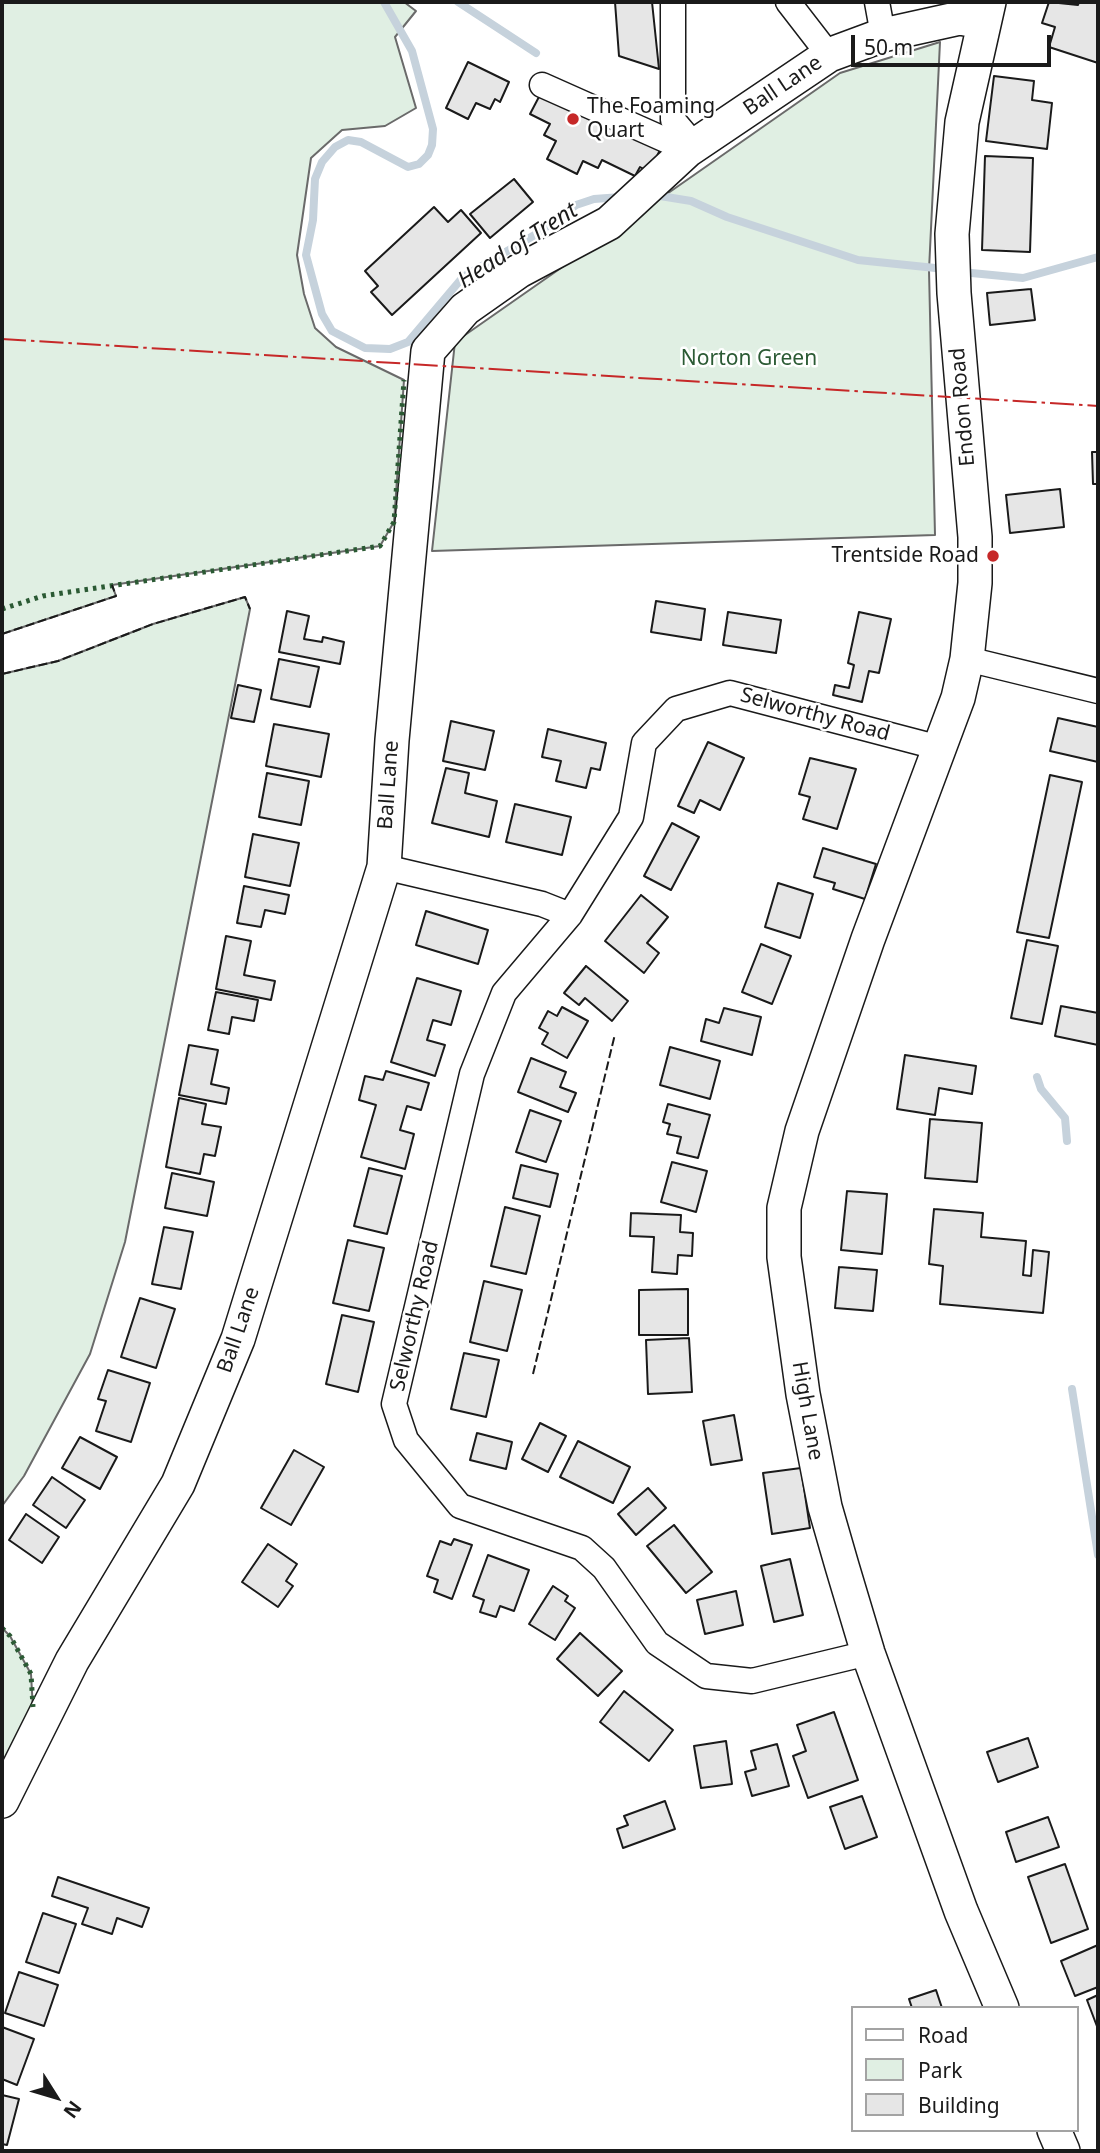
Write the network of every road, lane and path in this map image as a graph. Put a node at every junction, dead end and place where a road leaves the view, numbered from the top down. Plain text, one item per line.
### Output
1 (673, 2) edge
2 (788, 2) edge
3 (877, 2) edge
4 (985, 12) edge
5 (883, 36) junction
6 (829, 55) junction
7 (542, 85) dead end
8 (683, 156) junction
9 (967, 659) junction
10 (1098, 691) edge
11 (940, 748) junction
12 (917, 806) joint
13 (384, 867) junction
14 (570, 915) junction
15 (868, 1653) junction
16 (2, 1801) edge
17 (1001, 2006) edge
18 (1055, 2132) edge
19 (1063, 2151) edge

1 - 8 street
2 - 6 street
3 - 5 street
4 - 5 street, Ball Lane
4 - 9 street, Endon Road
5 - 6 street, Ball Lane
6 - 8 street, Ball Lane
7 - 8 street
8 - 13 street, Ball Lane
9 - 10 street
9 - 11 street, Endon Road
11 - 12 street, Endon Road
11 - 14 street, Selworthy Road
12 - 15 street, High Lane
13 - 14 street
13 - 16 street, Ball Lane
14 - 15 street, Selworthy Road
15 - 17 street, High Lane
18 - 19 street

